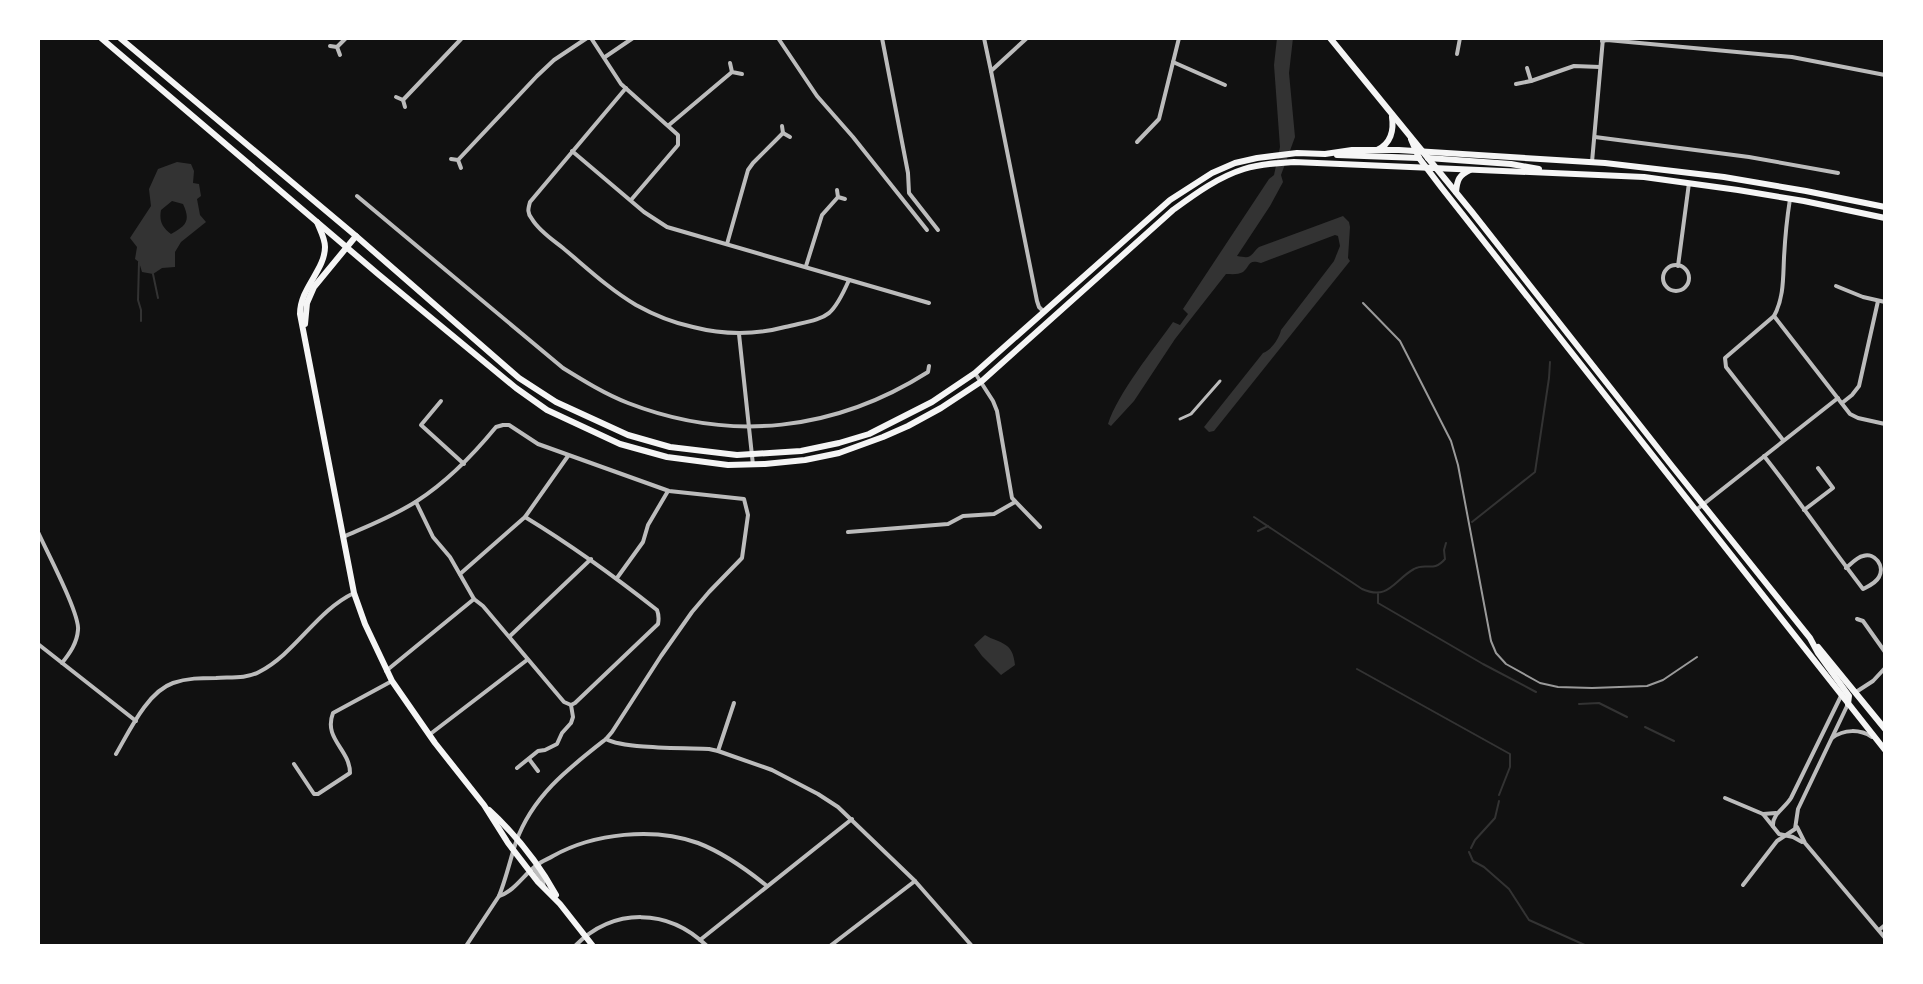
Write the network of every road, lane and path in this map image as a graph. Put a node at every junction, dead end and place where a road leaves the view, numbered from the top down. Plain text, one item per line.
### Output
1 (101, 38) edge
2 (120, 38) edge
3 (346, 38) edge
4 (462, 38) edge
5 (589, 38) edge
6 (633, 38) edge
7 (778, 38) edge
8 (882, 38) edge
9 (984, 38) edge
10 (1027, 38) edge
11 (1179, 38) edge
12 (1330, 38) edge
13 (1460, 38) edge
14 (1603, 40) edge
15 (330, 46) dead end
16 (337, 47) junction
17 (1457, 54) dead end
18 (340, 55) dead end
19 (604, 57) junction
20 (1173, 62) junction
21 (730, 63) dead end
22 (1600, 67) junction
23 (1527, 68) dead end
24 (991, 71) junction
25 (732, 72) junction
26 (742, 74) dead end
27 (1885, 75) edge
28 (1531, 81) junction
29 (1516, 84) dead end
30 (1225, 85) dead end
31 (626, 88) junction
32 (396, 97) dead end
33 (403, 100) junction
34 (405, 107) dead end
35 (1391, 114) junction
36 (669, 125) junction
37 (782, 126) dead end
38 (783, 133) junction
39 (790, 137) dead end
40 (1595, 137) junction
41 (1137, 142) dead end
42 (1377, 150) junction
43 (1418, 150) junction
44 (572, 151) junction
45 (1325, 154) junction
46 (1419, 158) junction
47 (1428, 158) junction
48 (451, 159) dead end
49 (458, 160) junction
50 (1592, 162) junction
51 (461, 168) dead end
52 (1426, 168) junction
53 (1436, 168) junction
54 (1470, 170) junction
55 (1562, 173) junction
56 (1690, 173) junction
57 (1838, 173) dead end
58 (1591, 174) junction
59 (1689, 183) junction
60 (837, 190) dead end
61 (1456, 192) junction
62 (357, 196) dead end
63 (838, 197) junction
64 (845, 199) dead end
65 (1790, 199) junction
66 (631, 200) junction
67 (1885, 207) edge
68 (1885, 218) edge
69 (316, 222) junction
70 (927, 230) dead end
71 (938, 230) dead end
72 (356, 236) junction
73 (727, 244) junction
74 (347, 247) junction
75 (1678, 266) junction
76 (806, 267) junction
77 (849, 280) junction
78 (1836, 286) dead end
79 (1878, 301) junction
80 (1885, 302) edge
81 (929, 303) dead end
82 (1044, 313) junction
83 (1774, 316) junction
84 (304, 332) junction
85 (739, 334) junction
86 (929, 366) dead end
87 (975, 373) junction
88 (982, 381) junction
89 (1220, 381) dead end
90 (1840, 400) junction
91 (441, 401) dead end
92 (1626, 406) junction
93 (1619, 412) junction
94 (1180, 419) dead end
95 (1885, 424) edge
96 (1641, 426) junction
97 (749, 428) junction
98 (1634, 431) junction
99 (1783, 440) junction
100 (753, 455) junction
101 (568, 456) junction
102 (1764, 456) junction
103 (464, 464) junction
104 (753, 465) junction
105 (1818, 468) dead end
106 (669, 491) junction
107 (416, 502) junction
108 (1015, 502) junction
109 (1703, 505) junction
110 (1696, 510) junction
111 (1804, 510) junction
112 (525, 517) junction
113 (1040, 527) dead end
114 (38, 532) edge
115 (848, 532) dead end
116 (343, 537) junction
117 (591, 559) junction
118 (1846, 568) junction
119 (460, 574) junction
120 (617, 578) junction
121 (354, 593) junction
122 (474, 599) junction
123 (1857, 619) dead end
124 (510, 636) junction
125 (1809, 636) junction
126 (38, 644) edge
127 (1885, 652) edge
128 (527, 660) junction
129 (62, 663) junction
130 (1885, 668) edge
131 (386, 671) junction
132 (392, 681) junction
133 (1856, 692) junction
134 (1846, 698) junction
135 (1861, 698) junction
136 (734, 703) dead end
137 (573, 704) junction
138 (136, 721) junction
139 (1885, 729) edge
140 (429, 735) junction
141 (606, 739) junction
142 (1820, 739) junction
143 (1877, 740) junction
144 (1830, 741) junction
145 (1885, 750) edge
146 (718, 751) junction
147 (116, 754) dead end
148 (529, 759) junction
149 (294, 764) dead end
150 (517, 768) dead end
151 (538, 771) dead end
152 (1725, 798) dead end
153 (484, 805) junction
154 (1779, 812) junction
155 (1763, 814) junction
156 (1796, 818) junction
157 (852, 819) junction
158 (1797, 825) junction
159 (1774, 828) junction
160 (1786, 835) junction
161 (517, 840) junction
162 (1805, 843) junction
163 (1773, 845) junction
164 (513, 851) junction
165 (537, 865) junction
166 (530, 871) junction
167 (915, 881) junction
168 (1743, 885) dead end
169 (767, 886) junction
170 (544, 888) junction
171 (499, 896) junction
172 (560, 904) junction
173 (1885, 925) edge
174 (1879, 930) junction
175 (586, 937) junction
176 (1885, 938) edge
177 (700, 940) junction
178 (466, 946) edge
179 (575, 946) edge
180 (593, 946) edge
181 (707, 946) edge
182 (830, 946) edge
183 (972, 946) edge

1 - 69 main road
2 - 72 main road
3 - 16 street
4 - 33 street
5 - 19 street
5 - 49 street
6 - 19 street
7 - 70 street
8 - 71 street
9 - 24 street
10 - 24 street
11 - 20 street
12 - 35 main road
13 - 17 street
14 - 22 street
14 - 27 street
15 - 16 street
16 - 18 street
19 - 31 street
20 - 30 street
20 - 41 street
21 - 25 street
22 - 28 street
22 - 40 street
23 - 28 street
24 - 82 street
25 - 26 street
25 - 36 street
28 - 29 street
31 - 36 street
31 - 44 street
32 - 33 street
33 - 34 street
35 - 42 main road
35 - 43 main road
36 - 66 street
37 - 38 street
38 - 39 street
38 - 73 street
40 - 50 street
40 - 57 street
42 - 43 main road
42 - 45 main road
43 - 46 main road
43 - 47 main road
43 - 50 main road
44 - 66 street
44 - 85 street
45 - 46 main road
45 - 82 main road
46 - 52 main road
46 - 53 main road
47 - 53 main road
47 - 55 main road
48 - 49 street
49 - 51 street
50 - 56 main road
50 - 58 main road
52 - 53 main road
52 - 88 main road
52 - 93 main road
53 - 54 main road
53 - 61 main road
54 - 55 main road
54 - 61 main road
55 - 58 main road
56 - 59 main road
56 - 67 main road
58 - 59 main road
59 - 65 main road
59 - 75 street
60 - 63 street
61 - 92 main road
62 - 97 street
63 - 64 street
63 - 76 street
65 - 68 main road
65 - 83 street
66 - 73 street
69 - 74 main road
69 - 84 main road
72 - 74 main road
72 - 100 main road
73 - 76 street
74 - 84 main road
74 - 104 main road
75 - 75 street
76 - 77 street
77 - 81 street
77 - 85 street
78 - 79 street
79 - 80 street
79 - 90 street
82 - 87 main road
83 - 90 street
83 - 99 street
84 - 116 main road
85 - 97 street
86 - 97 street
87 - 88 street
87 - 100 main road
88 - 104 main road
88 - 108 street
89 - 94 street
90 - 95 street
90 - 99 street
91 - 103 street
92 - 93 main road
92 - 96 main road
93 - 98 main road
96 - 98 main road
96 - 109 main road
97 - 100 street
98 - 110 main road
99 - 102 street
100 - 104 street
101 - 103 street
101 - 106 street
101 - 112 street
102 - 109 street
102 - 111 street
103 - 107 street
105 - 111 street
106 - 120 street
106 - 141 street
107 - 116 street
107 - 119 street
108 - 113 street
108 - 115 street
109 - 110 street
109 - 125 main road
110 - 134 main road
111 - 118 street
112 - 117 street
112 - 119 street
114 - 129 street
116 - 121 main road
117 - 120 street
117 - 124 street
118 - 118 street
119 - 122 street
120 - 137 street
121 - 131 main road
121 - 138 street
122 - 124 street
122 - 131 street
123 - 127 street
124 - 128 street
125 - 133 main road
125 - 134 main road
126 - 129 street
128 - 137 street
128 - 140 street
129 - 138 street
130 - 133 street
131 - 132 main road
132 - 140 main road
132 - 149 street
133 - 134 main road
133 - 135 main road
134 - 135 main road
134 - 142 street
134 - 143 main road
134 - 144 street
135 - 139 main road
136 - 146 street
137 - 148 street
138 - 147 street
140 - 153 main road
141 - 146 street
141 - 161 street
142 - 144 street
142 - 154 street
143 - 144 street
143 - 145 main road
144 - 156 street
146 - 157 street
148 - 150 street
148 - 151 street
152 - 155 street
153 - 161 main road
153 - 164 main road
154 - 155 street
154 - 156 street
154 - 159 street
155 - 159 street
156 - 158 street
157 - 167 street
157 - 169 street
158 - 160 street
158 - 162 street
159 - 160 street
159 - 163 street
160 - 162 street
160 - 163 street
161 - 164 street
161 - 165 main road
162 - 174 street
163 - 168 street
164 - 166 main road
164 - 171 street
165 - 166 street
165 - 169 street
165 - 170 street
165 - 172 main road
166 - 170 main road
166 - 171 street
167 - 182 street
167 - 183 street
169 - 177 street
170 - 172 main road
171 - 178 street
172 - 175 main road
173 - 174 street
174 - 176 street
175 - 177 street
175 - 179 street
175 - 180 main road
177 - 181 street

